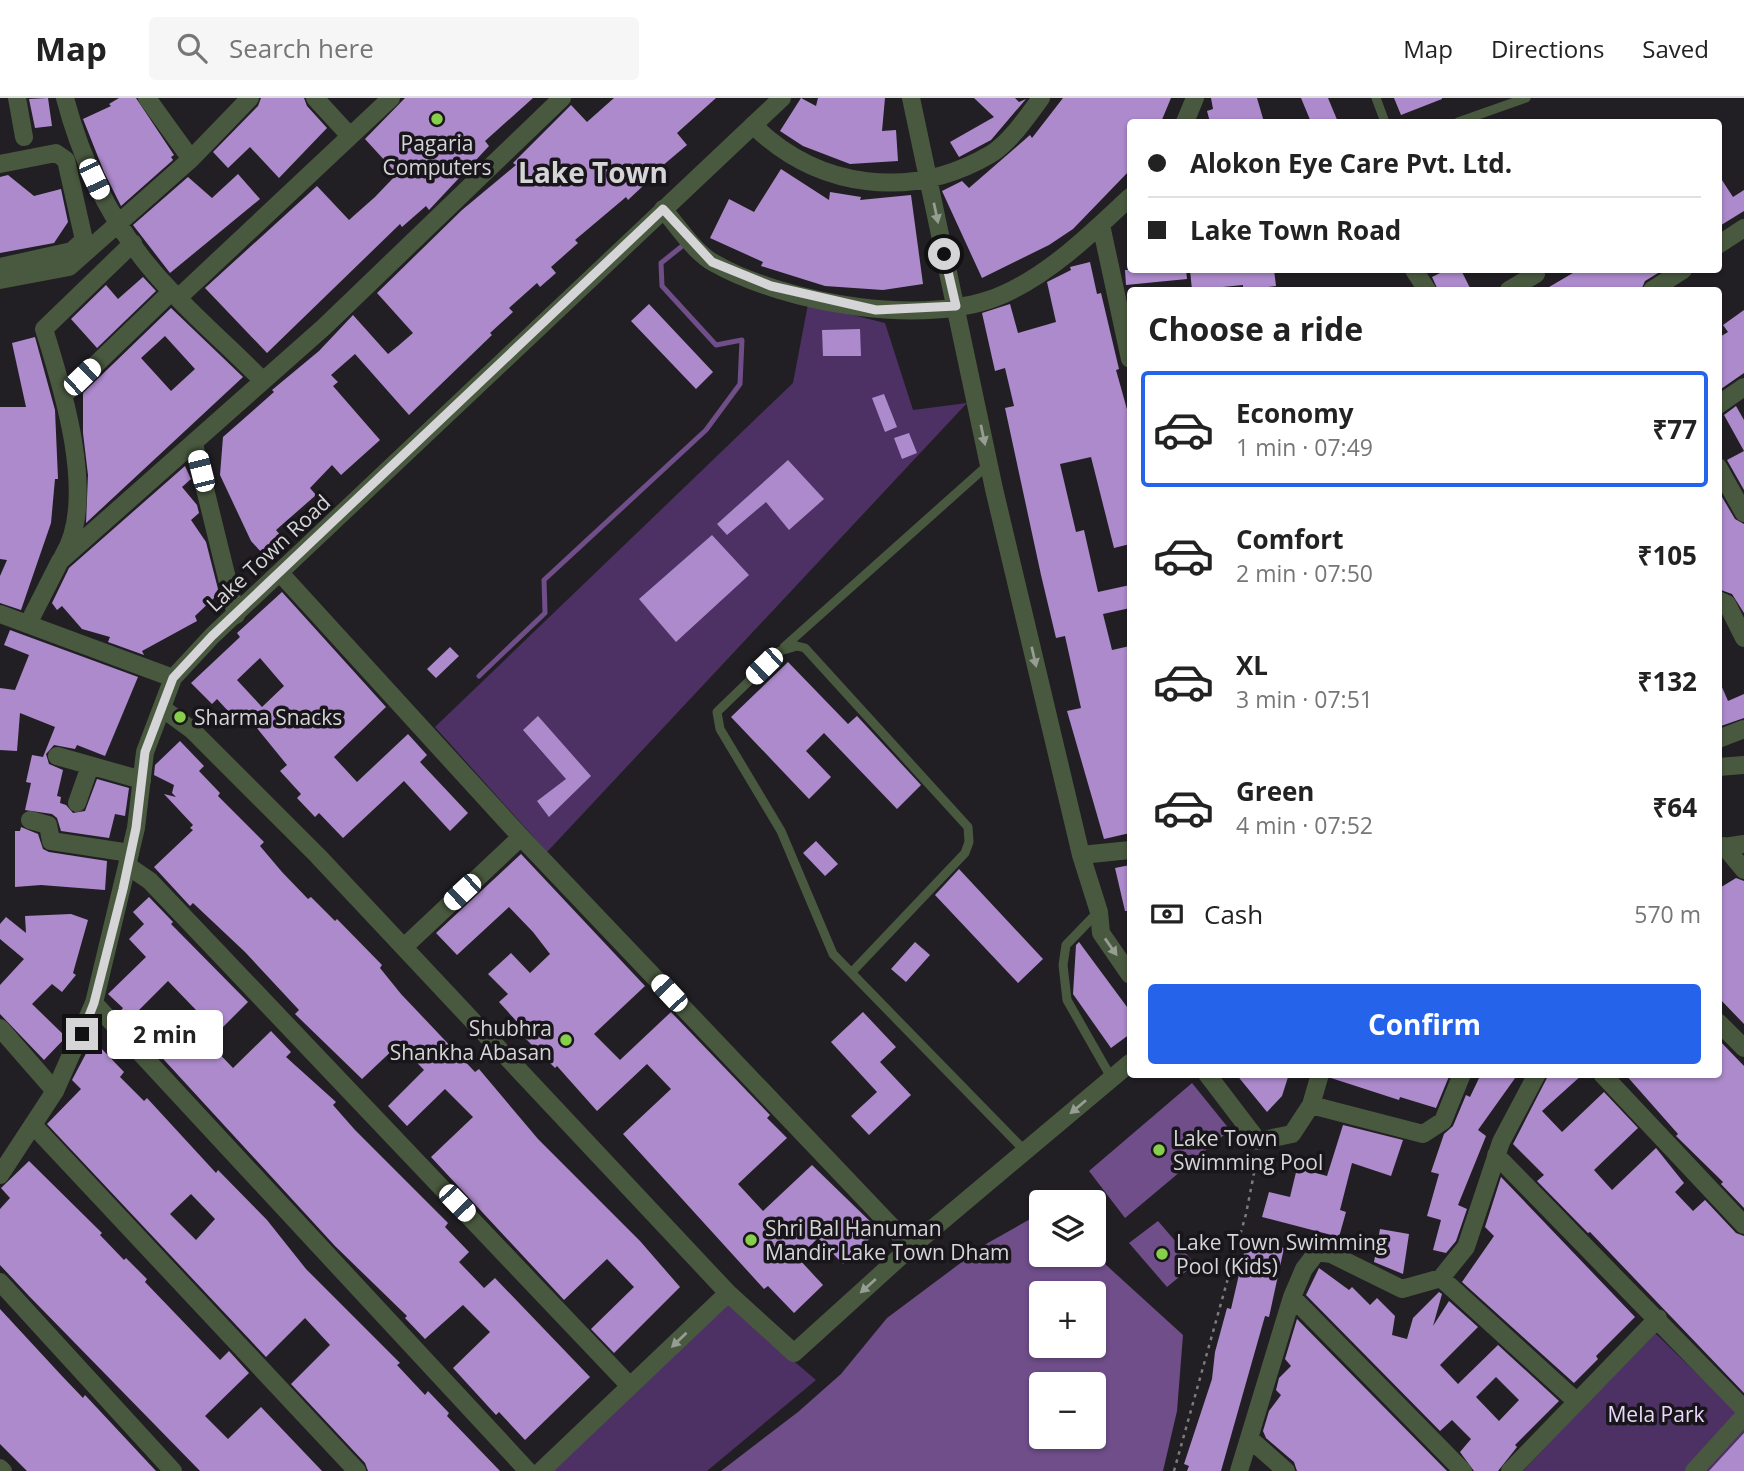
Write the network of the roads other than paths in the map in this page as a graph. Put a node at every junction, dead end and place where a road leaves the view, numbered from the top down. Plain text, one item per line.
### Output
1 (18, 98) edge
2 (65, 98) edge
3 (148, 98) edge
4 (250, 98) edge
5 (314, 98) edge
6 (391, 98) edge
7 (561, 98) edge
8 (911, 98) edge
9 (1041, 98) edge
10 (1195, 98) edge
11 (1376, 98) edge
12 (1526, 98) edge
13 (776, 100) edge
14 (1186, 119) edge
15 (1384, 119) edge
16 (1466, 119) edge
17 (753, 125) junction
18 (350, 136) junction
19 (24, 137) dead end
20 (191, 159) junction
21 (0, 164) edge
22 (928, 177) junction
23 (1127, 200) edge
24 (663, 209) junction
25 (118, 221) junction
26 (1101, 225) junction
27 (1744, 228) edge
28 (1722, 242) edge
29 (133, 243) junction
30 (0, 267) edge
31 (1678, 273) edge
32 (1536, 274) dead end
33 (0, 280) edge
34 (1514, 287) edge
35 (1657, 287) edge
36 (174, 295) junction
37 (956, 306) junction
38 (1127, 345) edge
39 (263, 382) junction
40 (1744, 387) edge
41 (65, 394) junction
42 (1722, 402) edge
43 (194, 444) junction
44 (989, 464) junction
45 (1722, 474) edge
46 (1744, 513) edge
47 (60, 561) junction
48 (281, 573) junction
49 (1722, 602) edge
50 (0, 614) edge
51 (236, 615) junction
52 (28, 624) junction
53 (1744, 638) edge
54 (780, 651) junction
55 (173, 678) junction
56 (162, 708) junction
57 (1744, 729) edge
58 (1722, 737) edge
59 (57, 756) dead end
60 (1744, 765) edge
61 (90, 766) junction
62 (1722, 767) edge
63 (142, 780) junction
64 (77, 803) dead end
65 (30, 820) dead end
66 (521, 837) junction
67 (1744, 844) edge
68 (1722, 847) edge
69 (1722, 848) edge
70 (1127, 850) edge
71 (1081, 855) junction
72 (129, 860) junction
73 (1744, 870) edge
74 (1099, 912) junction
75 (404, 947) junction
76 (1127, 971) edge
77 (852, 972) junction
78 (94, 1003) junction
79 (1722, 1026) edge
80 (0, 1028) edge
81 (1744, 1048) edge
82 (1127, 1066) edge
83 (1210, 1078) edge
84 (1319, 1078) edge
85 (1460, 1078) edge
86 (1535, 1078) edge
87 (1606, 1078) edge
88 (1112, 1079) junction
89 (55, 1091) junction
90 (1311, 1105) junction
91 (33, 1125) junction
92 (1025, 1152) junction
93 (1496, 1156) junction
94 (0, 1175) edge
95 (1744, 1225) edge
96 (911, 1247) junction
97 (1441, 1278) junction
98 (0, 1282) edge
99 (728, 1293) junction
100 (1292, 1297) junction
101 (1658, 1318) junction
102 (630, 1386) junction
103 (1576, 1401) junction
104 (1744, 1409) edge
105 (1744, 1416) edge
106 (1250, 1439) junction
107 (173, 1471) edge
108 (356, 1471) edge
109 (528, 1471) edge
110 (541, 1471) edge
111 (1239, 1471) edge
112 (1286, 1471) edge
113 (1463, 1471) edge
114 (1510, 1471) edge
115 (1694, 1471) edge

1 - 19 street
2 - 25 street
3 - 20 street
4 - 20 street
5 - 18 street
6 - 18 street
7 - 39 street
8 - 22 street
9 - 22 street
10 - 14 street
11 - 15 lane
12 - 16 lane
13 - 17 street, Lake Town Road
17 - 22 street
17 - 24 street, Lake Town Road
18 - 36 street
20 - 25 street
21 - 30 street
22 -> 37 street
23 - 26 street
24 - 37 street
24 - 48 street, Lake Town Road
25 - 29 street
25 - 33 street
26 - 37 street
26 - 38 street
27 - 28 street
29 - 36 street
29 - 41 street
31 - 35 street
32 - 34 street
36 - 39 street
36 - 41 street
37 -> 44 street
39 - 43 street
40 - 42 street
41 - 47 street
43 - 47 street
43 - 51 street
44 - 54 lane
44 -> 71 street
45 - 46 street
47 - 52 street
48 - 51 street, Lake Town Road
48 - 66 street
49 - 53 street
50 - 52 street
51 - 55 street, Lake Town Road
52 - 55 street
54 - 77 lane
54 - 77 lane
55 - 56 street, Lake Town Road
56 - 63 street, Lake Town Road
56 - 75 street
57 - 58 street
59 - 61 street
60 - 62 street
61 - 63 street
61 - 64 street
63 - 72 street, Lake Town Road
65 - 72 street
66 - 75 street
66 - 96 street
67 - 68 street
69 - 73 street
70 - 71 street
71 - 74 street
72 - 78 street, Lake Town Road
72 - 102 street
74 -> 76 street
74 - 88 lane
75 - 99 street
77 - 92 lane
78 - 89 street, Lake Town Road
78 - 109 street
79 - 81 street
80 - 89 street
82 - 88 street
83 - 90 street
84 - 90 street
85 - 90 street
86 - 93 street
87 - 95 street
88 -> 92 street
89 - 91 street, Lake Town Road
91 - 94 street, Lake Town Road
91 - 108 street
92 - 96 street
93 - 97 street
93 - 101 street
96 -> 99 street
97 - 100 street
97 - 103 street
98 - 107 street
99 -> 102 street
100 - 106 street
100 - 113 street
101 - 103 street
101 - 104 street
102 - 110 street
103 - 114 street
105 - 115 street
106 - 111 street
106 - 112 street

